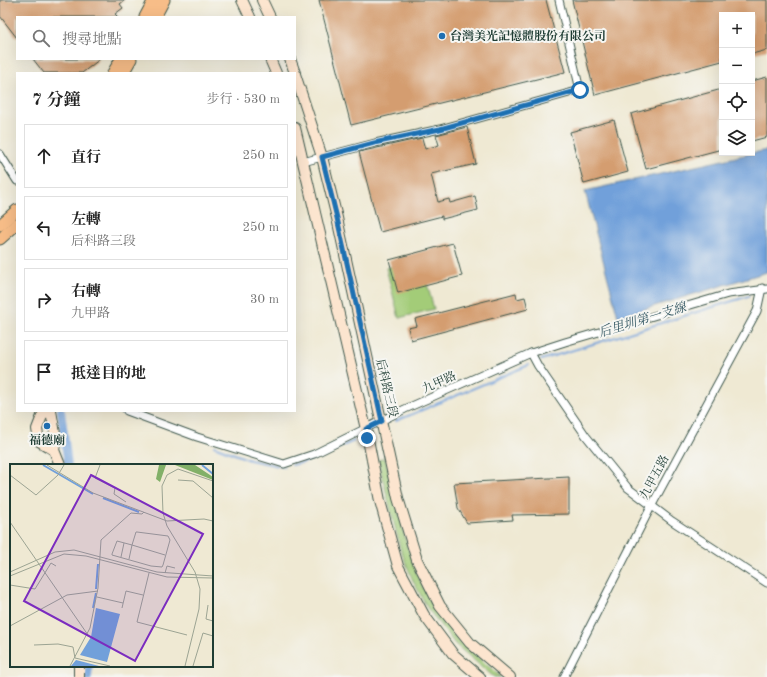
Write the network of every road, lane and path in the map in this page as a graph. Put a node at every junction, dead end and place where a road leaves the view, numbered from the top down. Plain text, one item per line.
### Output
1 (154, 0) edge
2 (164, 0) edge
3 (242, 0) edge
4 (262, 0) edge
5 (559, 0) edge
6 (146, 16) edge
7 (156, 16) edge
8 (250, 16) edge
9 (270, 16) edge
10 (120, 60) edge
11 (130, 60) edge
12 (270, 60) edge
13 (290, 60) edge
14 (114, 72) edge
15 (124, 72) edge
16 (276, 72) edge
17 (294, 72) edge
18 (296, 77) edge
19 (296, 132) edge
20 (0, 154) edge
21 (322, 157) junction
22 (303, 162) junction
23 (16, 179) edge
24 (16, 211) edge
25 (0, 225) edge
26 (16, 225) edge
27 (0, 239) edge
28 (764, 288) edge
29 (531, 354) junction
30 (44, 412) edge
31 (51, 412) edge
32 (130, 412) edge
33 (382, 421) junction
34 (366, 429) junction
35 (54, 450) junction
36 (60, 464) edge
37 (652, 505) junction
38 (767, 583) edge
39 (480, 677) edge
40 (510, 677) edge
41 (564, 677) edge

1 - 6 main road
2 - 7 main road
3 - 8 street
4 - 9 street
5 - 21 street
10 - 14 main road
11 - 15 main road
12 - 16 street
13 - 17 street, 后科路三段
18 - 21 street, 后科路三段
19 - 22 street
20 - 23 street
21 - 22 street
21 - 33 street, 后科路三段
22 - 34 street
24 - 25 main road
26 - 27 main road
28 - 29 street, 九甲路
28 - 37 street, 九甲五路
29 - 33 street, 九甲路
29 - 37 street
30 - 35 street
31 - 35 street
32 - 34 street, 九甲路
33 - 34 street, 九甲路
33 - 40 street, 后科路三段
34 - 39 street
35 - 36 street
37 - 38 street
37 - 41 street, 九甲五路

